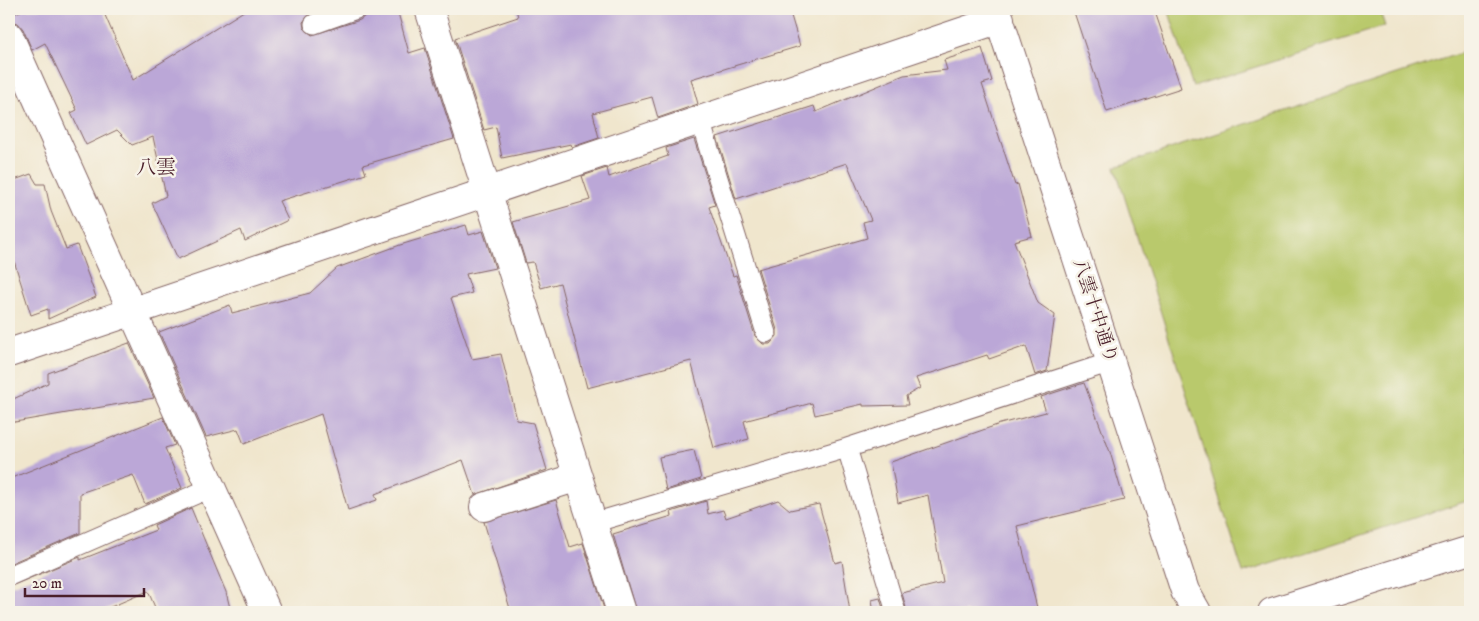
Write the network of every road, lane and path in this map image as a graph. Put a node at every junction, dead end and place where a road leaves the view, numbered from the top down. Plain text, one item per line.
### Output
1 (356, 9) edge
2 (434, 10) edge
3 (998, 14) edge
4 (314, 24) dead end
5 (9, 36) edge
6 (700, 120) junction
7 (488, 191) junction
8 (131, 311) junction
9 (766, 333) dead end
10 (9, 353) edge
11 (1111, 362) junction
12 (847, 448) junction
13 (578, 477) junction
14 (210, 488) junction
15 (484, 507) dead end
16 (593, 523) junction
17 (1470, 550) edge
18 (9, 576) edge
19 (268, 612) edge
20 (621, 612) edge
21 (896, 612) edge
22 (1197, 612) edge
23 (1272, 612) edge

1 - 4 lane
2 - 7 street
3 - 6 street
3 - 11 street, 八雲十中通り
5 - 8 street
6 - 7 street
6 - 9 lane
7 - 8 street
7 - 13 street
8 - 10 street
8 - 14 street
11 - 12 lane
11 - 22 street, 八雲十中通り
12 - 16 lane
12 - 21 lane
13 - 15 street
13 - 16 street
14 - 18 lane
14 - 19 street
16 - 20 street
17 - 23 street

